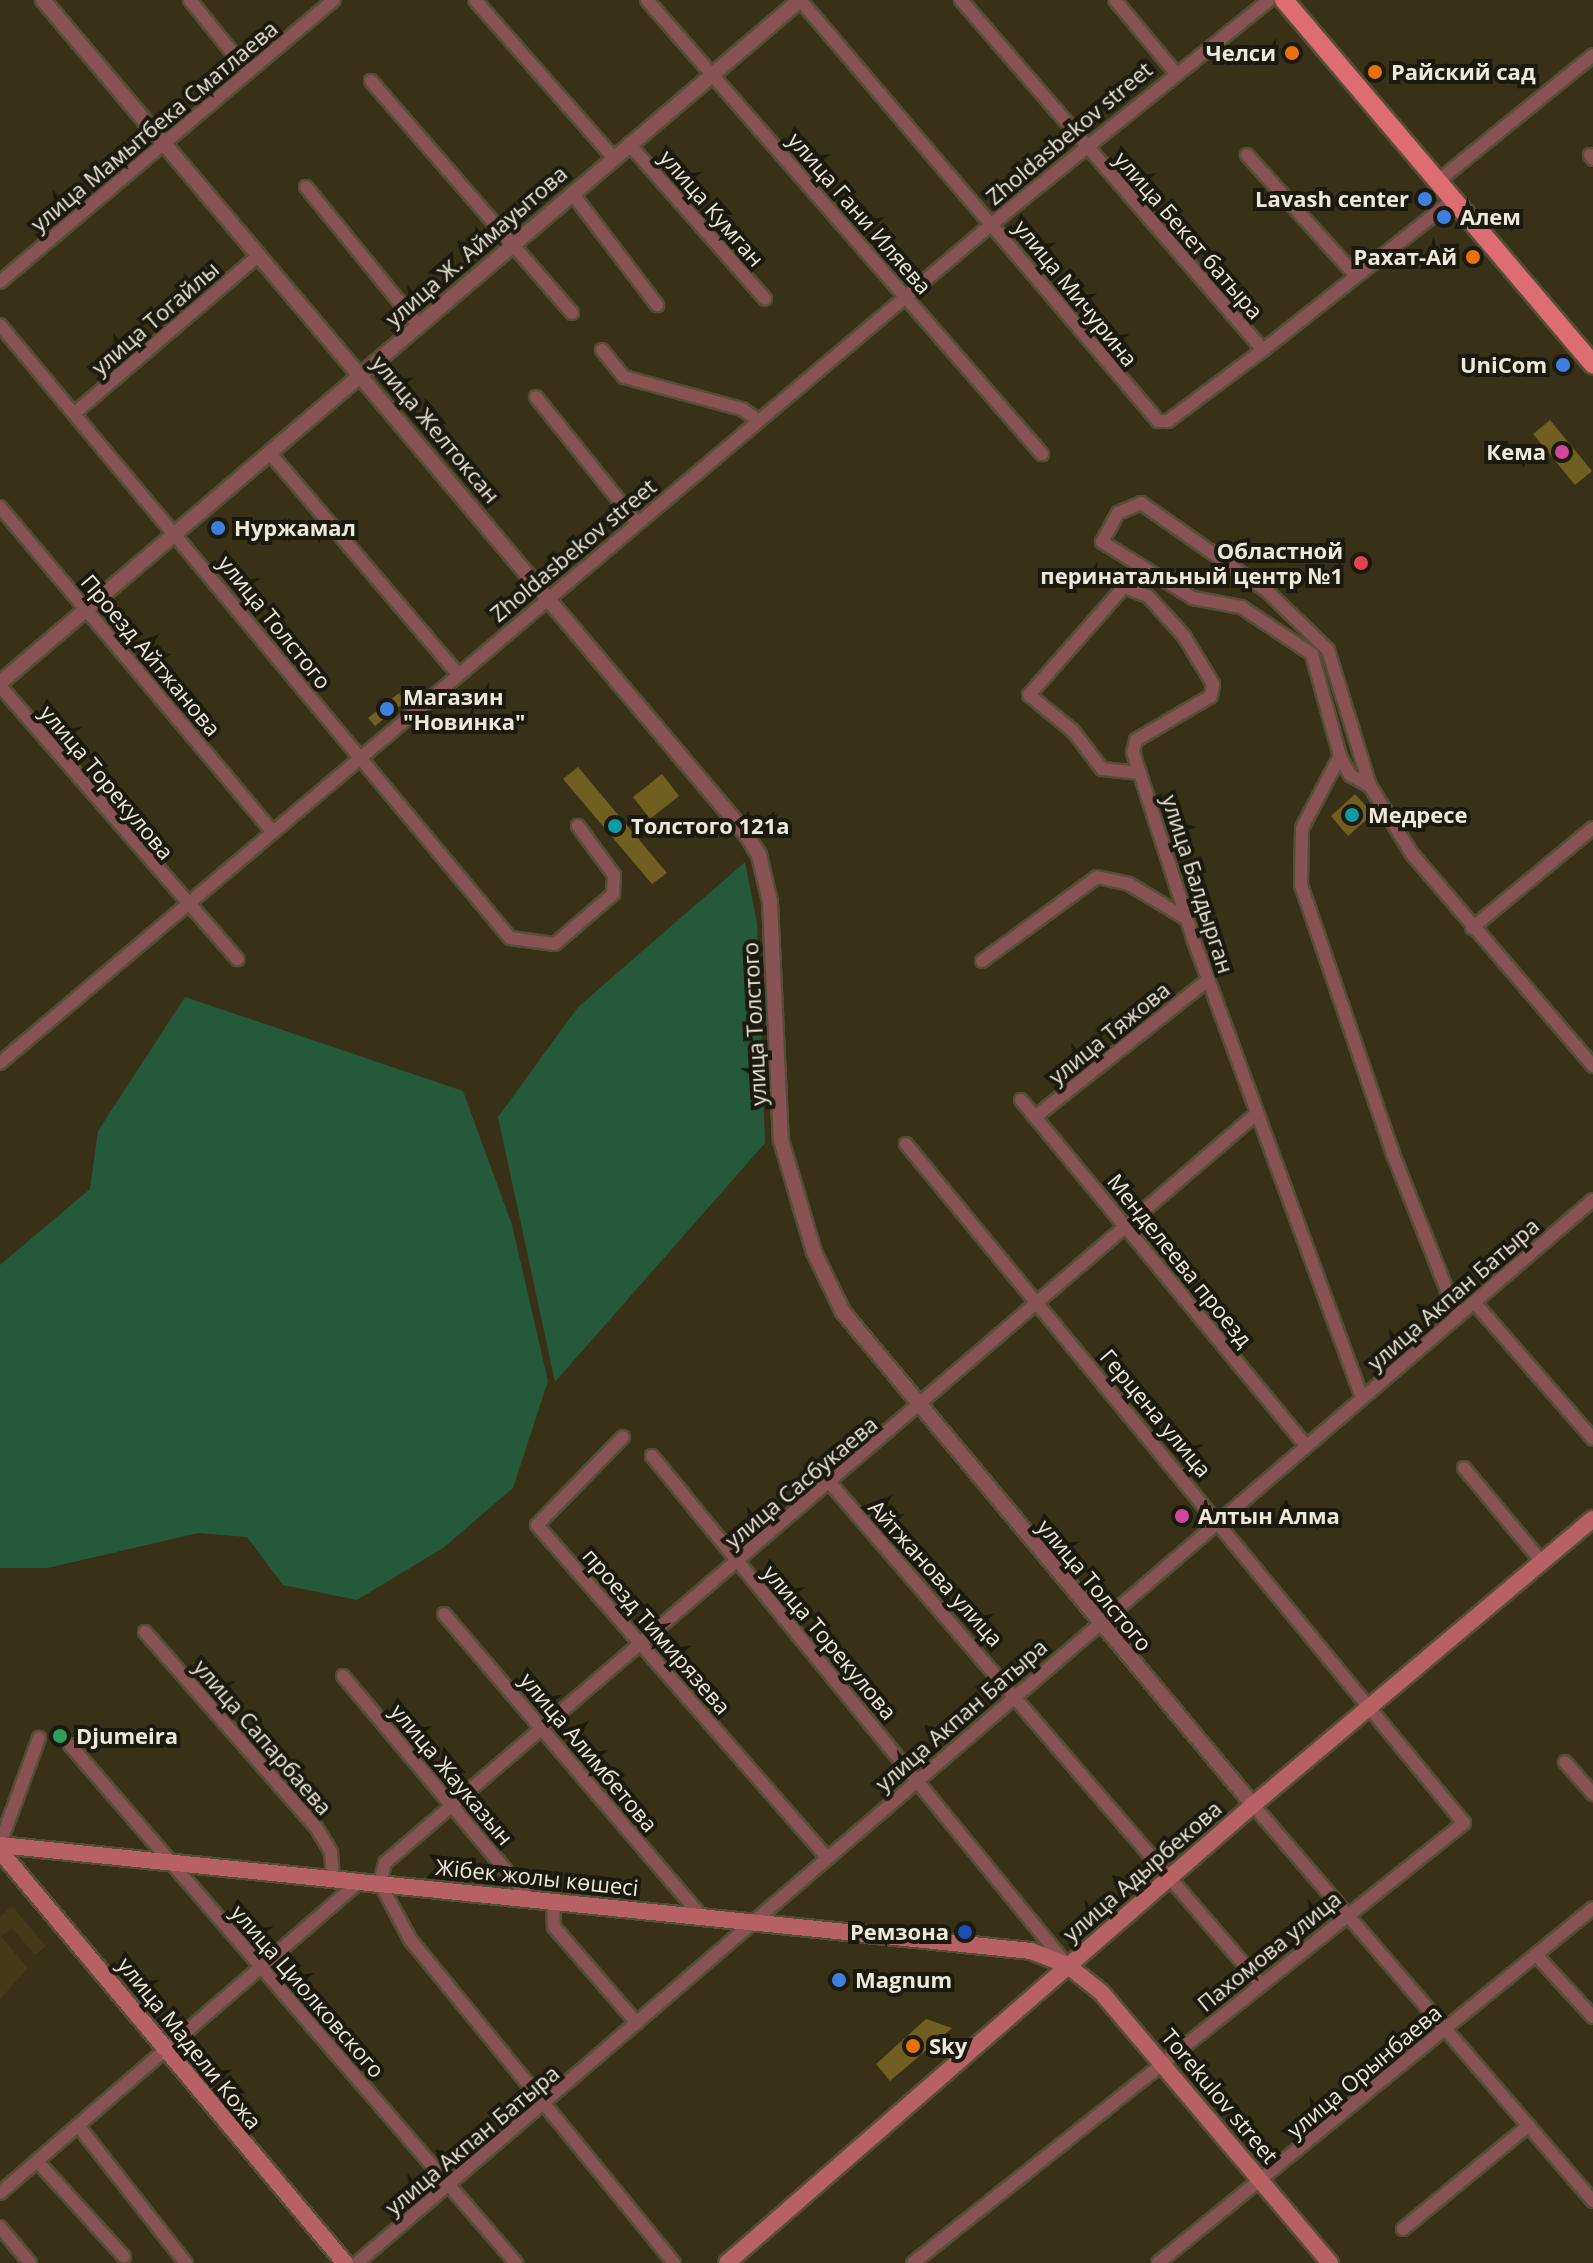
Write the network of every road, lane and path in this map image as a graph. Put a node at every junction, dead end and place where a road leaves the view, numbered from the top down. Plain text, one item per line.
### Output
1 (43, 0) edge
2 (190, 0) edge
3 (333, 0) edge
4 (475, 0) edge
5 (647, 0) edge
6 (800, 0) edge
7 (961, 0) edge
8 (1115, 0) edge
9 (1269, 0) edge
10 (1284, 0) edge
11 (1297, 0) edge
12 (1593, 55) edge
13 (247, 71) junction
14 (1174, 71) junction
15 (712, 75) junction
16 (371, 81) dead end
17 (165, 144) junction
18 (629, 144) junction
19 (1085, 146) junction
20 (1247, 155) dead end
21 (613, 157) junction
22 (1440, 179) junction
23 (306, 187) dead end
24 (572, 193) junction
25 (1453, 200) junction
26 (993, 223) junction
27 (512, 244) junction
28 (259, 255) junction
29 (1356, 276) junction
30 (0, 282) edge
31 (907, 297) junction
32 (765, 299) dead end
33 (657, 305) dead end
34 (572, 313) dead end
35 (0, 325) edge
36 (418, 325) junction
37 (602, 350) dead end
38 (1263, 350) junction
39 (1593, 353) edge
40 (1593, 365) edge
41 (361, 374) junction
42 (536, 397) dead end
43 (77, 411) junction
44 (758, 420) junction
45 (269, 452) junction
46 (1042, 454) dead end
47 (0, 507) edge
48 (637, 523) junction
49 (175, 533) junction
50 (550, 596) junction
51 (86, 609) junction
52 (458, 674) junction
53 (0, 684) edge
54 (1340, 752) junction
55 (357, 759) junction
56 (1140, 773) junction
57 (1370, 786) junction
58 (578, 826) dead end
59 (1593, 828) edge
60 (270, 829) junction
61 (770, 902) joint
62 (183, 903) junction
63 (1187, 919) junction
64 (1472, 928) junction
65 (237, 959) dead end
66 (982, 961) dead end
67 (1208, 980) junction
68 (0, 1063) edge
69 (1593, 1066) edge
70 (1021, 1100) dead end
71 (1256, 1114) junction
72 (1035, 1117) junction
73 (906, 1144) dead end
74 (1593, 1200) edge
75 (1127, 1224) junction
76 (1037, 1301) junction
77 (1474, 1302) junction
78 (1457, 1316) junction
79 (1362, 1398) junction
80 (918, 1409) junction
81 (623, 1437) dead end
82 (1593, 1439) edge
83 (1306, 1446) junction
84 (652, 1456) dead end
85 (1464, 1468) dead end
86 (830, 1483) junction
87 (1593, 1519) edge
88 (1219, 1520) junction
89 (736, 1562) junction
90 (1542, 1562) junction
91 (444, 1614) dead end
92 (1098, 1623) junction
93 (145, 1632) dead end
94 (640, 1640) junction
95 (343, 1676) dead end
96 (1017, 1693) junction
97 (1370, 1706) junction
98 (540, 1724) junction
99 (39, 1738) dead end
100 (70, 1745) dead end
101 (1565, 1762) dead end
102 (919, 1778) junction
103 (1593, 1794) edge
104 (448, 1802) junction
105 (1253, 1805) junction
106 (1464, 1823) joint
107 (0, 1844) edge
108 (0, 1851) edge
109 (828, 1858) junction
110 (169, 1862) junction
111 (1170, 1876) junction
112 (333, 1878) junction
113 (360, 1881) junction
114 (380, 1883) junction
115 (530, 1899) junction
116 (553, 1901) junction
117 (1593, 1908) edge
118 (1348, 1914) junction
119 (702, 1917) junction
120 (755, 1923) junction
121 (1536, 1955) junction
122 (1067, 1965) junction
123 (262, 1968) junction
124 (1260, 1983) junction
125 (1593, 2017) edge
126 (637, 2023) junction
127 (1447, 2028) junction
128 (168, 2053) junction
129 (1163, 2063) junction
130 (548, 2104) junction
131 (1529, 2125) junction
132 (80, 2128) junction
133 (38, 2162) junction
134 (1263, 2181) junction
135 (450, 2185) junction
136 (0, 2193) edge
137 (1593, 2201) edge
138 (0, 2227) edge
139 (1403, 2229) dead end
140 (124, 2257) dead end
141 (30, 2263) edge
142 (186, 2263) edge
143 (345, 2263) edge
144 (357, 2263) edge
145 (516, 2263) edge
146 (674, 2263) edge
147 (727, 2263) edge
148 (913, 2263) edge
149 (1158, 2263) edge
150 (1330, 2263) edge

1 - 17 street, улица Желтоксан
2 - 13 street
3 - 13 street, улица Мамытбека Сматлаева
4 - 21 street
5 - 15 street, улица Гани Иляева
6 - 15 street, улица Ж. Аймауытова
6 - 26 street, улица Мичурина
7 - 19 street, улица Бекет батыра
8 - 14 street
9 - 14 street, Zholdasbekov street
10 - 22 main road
11 - 22 main road
12 - 22 street
13 - 17 street, улица Мамытбека Сматлаева
14 - 19 street, Zholdasbekov street
15 - 18 street, улица Ж. Аймауытова
15 - 31 street, улица Гани Иляева
16 - 27 street
17 - 28 street, улица Желтоксан
17 - 30 street, улица Мамытбека Сматлаева
18 - 21 street, улица Ж. Аймауытова
18 - 32 street, улица Кумган
19 - 26 street, Zholdasbekov street
19 - 38 street, улица Бекет батыра
20 - 29 street
21 - 24 street, улица Ж. Аймауытова
22 - 25 main road
22 - 39 main road
23 - 36 street
24 - 27 street, улица Ж. Аймауытова
24 - 33 street
25 - 29 street
25 - 40 main road
26 - 31 street, Zholdasbekov street
26 - 38 street, улица Мичурина
27 - 34 street
27 - 36 street, улица Ж. Аймауытова
28 - 41 street, улица Желтоксан
28 - 43 street, улица Тогайлы
29 - 38 street
31 - 44 street, Zholdasbekov street
31 - 46 street, улица Гани Иляева
35 - 43 street, улица Толстого
36 - 41 street, улица Ж. Аймауытова
37 - 44 street
41 - 45 street, улица Ж. Аймауытова
41 - 50 street, улица Желтоксан
42 - 48 street
43 - 49 street, улица Толстого
44 - 48 street, Zholdasbekov street
45 - 49 street, улица Ж. Аймауытова
45 - 52 street
47 - 51 street, Проезд Айтжанова
48 - 50 street, Zholdasbekov street
49 - 51 street, улица Ж. Аймауытова
49 - 55 street, улица Толстого
50 - 52 street, Zholdasbekov street
50 - 61 street, улица Желтоксан
51 - 53 street, улица Ж. Аймауытова
51 - 60 street, Проезд Айтжанова
52 - 55 street, Zholdasbekov street
53 - 62 street, улица Торекулова
54 - 57 street
54 - 57 street
54 - 78 street
55 - 58 street, улица Толстого
55 - 60 street, Zholdasbekov street
56 - 56 street, улица Балдырган
56 - 63 street, улица Балдырган
57 - 64 street
59 - 64 street
60 - 62 street, Zholdasbekov street
61 - 80 street, улица Толстого
62 - 65 street, улица Торекулова
62 - 68 street, Zholdasbekov street
63 - 66 street
63 - 67 street, улица Балдырган
64 - 69 street
67 - 71 street, улица Балдырган
67 - 72 street, улица Тяжова
70 - 72 street, Менделеева проезд
71 - 75 street, улица Сасбукаева
71 - 79 street, улица Балдырган
72 - 75 street, Менделеева проезд
73 - 76 street, Герцена улица
74 - 77 street, улица Акпан Батыра
75 - 76 street, улица Сасбукаева
75 - 83 street, Менделеева проезд
76 - 80 street, улица Сасбукаева
76 - 88 street, Герцена улица
77 - 78 street, улица Акпан Батыра
77 - 82 street
78 - 79 street, улица Акпан Батыра
79 - 83 street, улица Акпан Батыра
80 - 86 street, улица Сасбукаева
80 - 92 street, улица Толстого
81 - 94 street, проезд Тимирязева
83 - 88 street, улица Акпан Батыра
84 - 89 street, улица Торекулова
85 - 90 street
86 - 89 street, улица Сасбукаева
86 - 96 street, Айтжанова улица
87 - 90 main road, улица Адырбекова
88 - 92 street, улица Акпан Батыра
88 - 97 street, Герцена улица
89 - 94 street, улица Сасбукаева
89 - 102 street, улица Торекулова
90 - 97 main road, улица Адырбекова
91 - 98 street, улица Алимбетова
92 - 96 street, улица Акпан Батыра
92 - 105 street, улица Толстого
93 - 112 street, улица Сапарбаева
94 - 98 street, улица Сасбукаева
94 - 109 street, проезд Тимирязева
95 - 104 street, улица Жауказын
96 - 102 street, улица Акпан Батыра
96 - 111 street, Айтжанова улица
97 - 105 main road, улица Адырбекова
97 - 106 street, Герцена улица
98 - 104 street, улица Сасбукаева
98 - 119 street, улица Алимбетова
99 - 107 street
100 - 110 street, улица Циолковского
101 - 103 street
102 - 109 street, улица Акпан Батыра
102 - 122 street, улица Торекулова
104 - 114 street, улица Сасбукаева
104 - 115 street, улица Жауказын
105 - 111 main road, улица Адырбекова
105 - 118 street, улица Толстого
106 - 118 street, Пахомова улица
107 - 110 main road, Жібек жолы көшесі
108 - 128 main road, улица Мадели Кожа
109 - 120 street, улица Акпан Батыра
110 - 112 main road, Жібек жолы көшесі
110 - 123 street, улица Циолковского
111 - 122 main road, улица Адырбекова
111 - 124 street, Айтжанова улица
112 - 113 main road, Жібек жолы көшесі
113 - 114 main road, Жібек жолы көшесі
113 - 123 street
114 - 115 main road, Жібек жолы көшесі
114 - 130 street
115 - 116 main road, Жібек жолы көшесі
116 - 119 main road, Жібек жолы көшесі
116 - 126 street
117 - 121 street, улица Орынбаева
118 - 124 street, Пахомова улица
118 - 127 street, улица Толстого
119 - 120 main road, Жібек жолы көшесі
120 - 122 main road, Жібек жолы көшесі
120 - 126 street, улица Акпан Батыра
121 - 125 street
121 - 127 street, улица Орынбаева
122 - 129 main road, Torekulov street
122 - 147 main road, улица Адырбекова
123 - 128 street
123 - 135 street, улица Циолковского
124 - 129 street, Пахомова улица
126 - 130 street, улица Акпан Батыра
127 - 131 street, улица Толстого
127 - 134 street, улица Орынбаева
128 - 132 street
128 - 143 main road, улица Мадели Кожа
129 - 134 main road, Torekulov street
129 - 148 street, Пахомова улица
130 - 135 street, улица Акпан Батыра
130 - 146 street
131 - 137 street, улица Толстого
131 - 139 street
132 - 133 street
132 - 142 street
133 - 136 street
133 - 140 street
134 - 149 street, улица Орынбаева
134 - 150 main road, Torekulov street
135 - 144 street, улица Акпан Батыра
135 - 145 street, улица Циолковского
138 - 141 street

